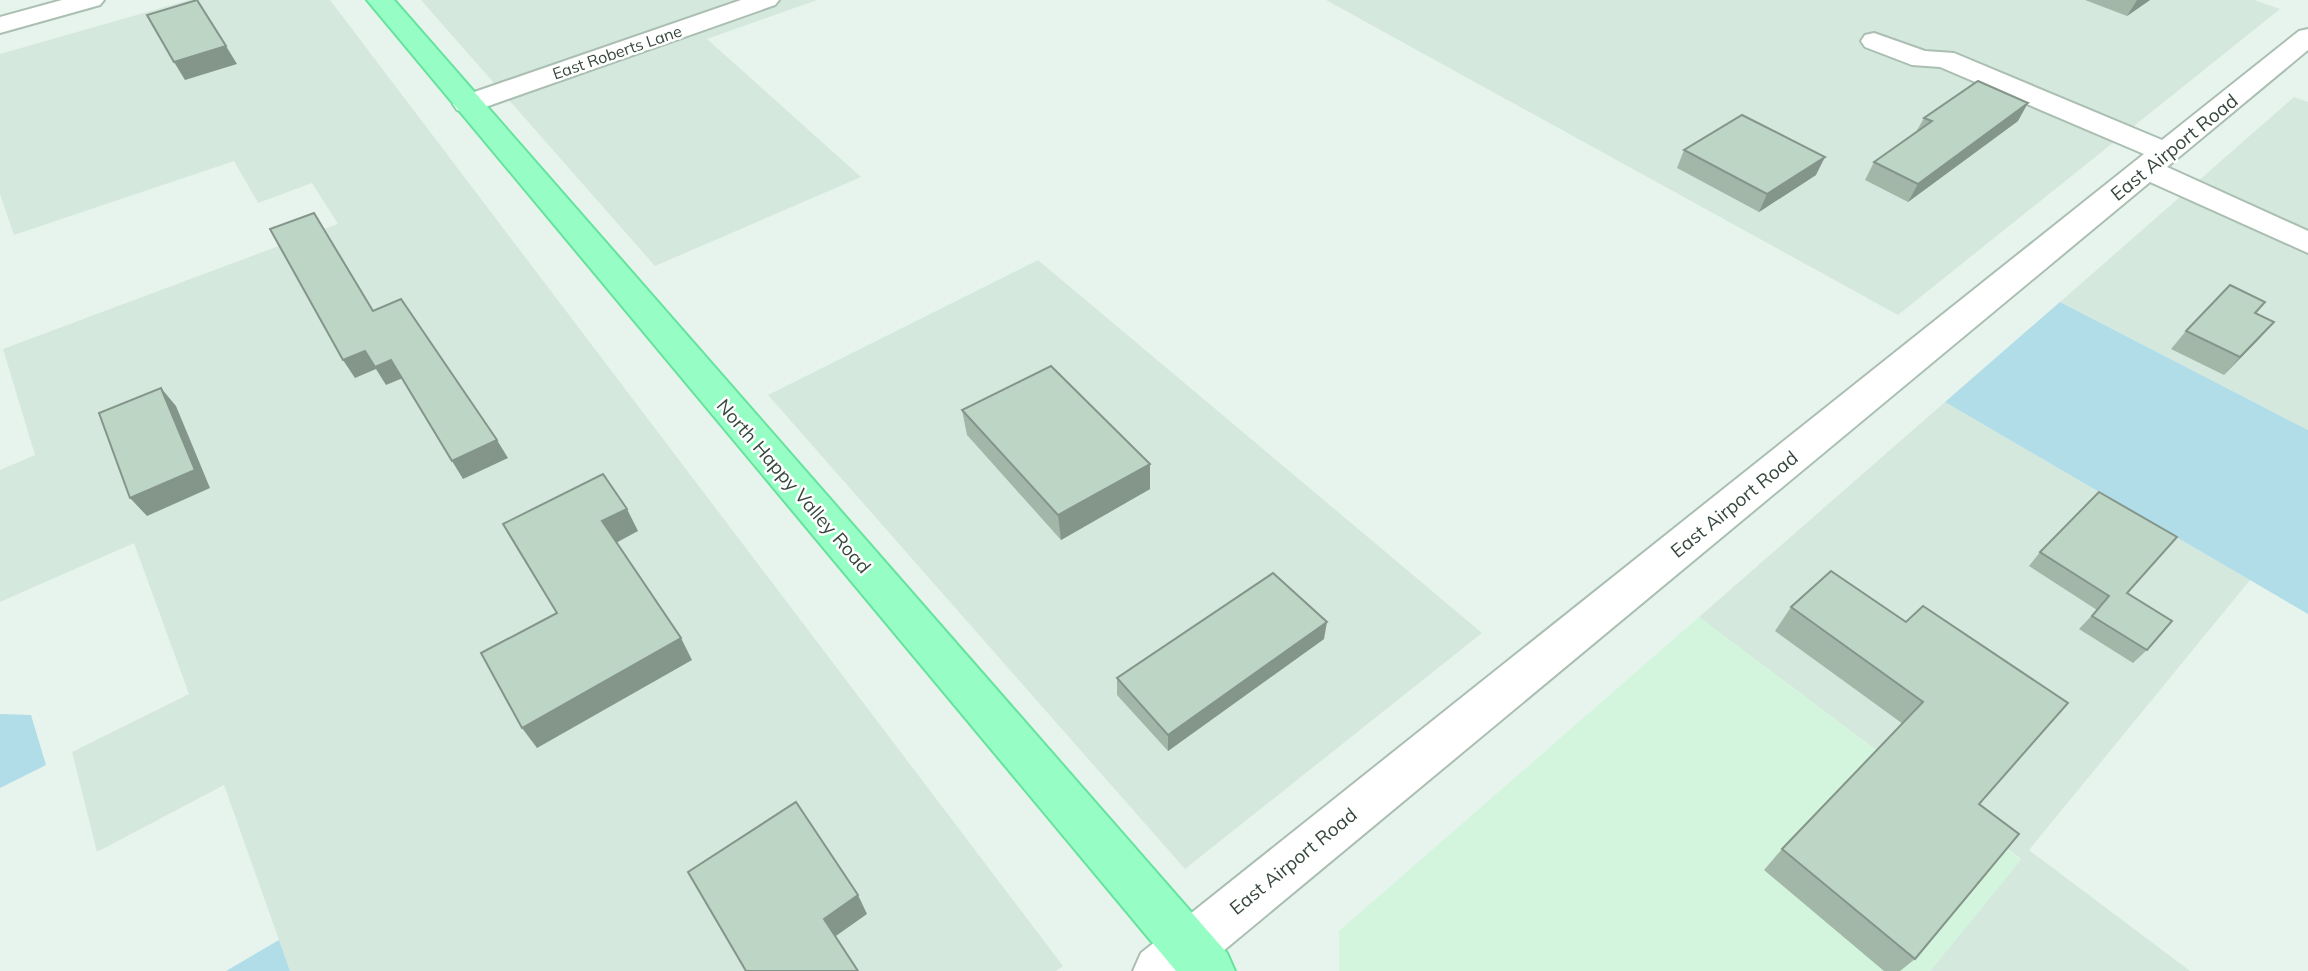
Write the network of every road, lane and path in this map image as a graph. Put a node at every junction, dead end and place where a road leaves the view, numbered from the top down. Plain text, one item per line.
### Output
1 (91, 0) edge
2 (380, 0) edge
3 (766, 0) edge
4 (0, 26) edge
5 (2308, 37) edge
6 (1874, 41) dead end
7 (467, 104) junction
8 (2157, 161) junction
9 (2308, 243) edge
10 (1199, 959) edge
11 (1159, 971) edge

1 - 4 street
2 - 7 main road, North Happy Valley Road
3 - 7 street, East Roberts Lane
5 - 8 street, East Airport Road
6 - 8 street
7 - 10 main road, North Happy Valley Road
8 - 9 street
8 - 10 street, East Airport Road
10 - 11 street, East Airport Road

